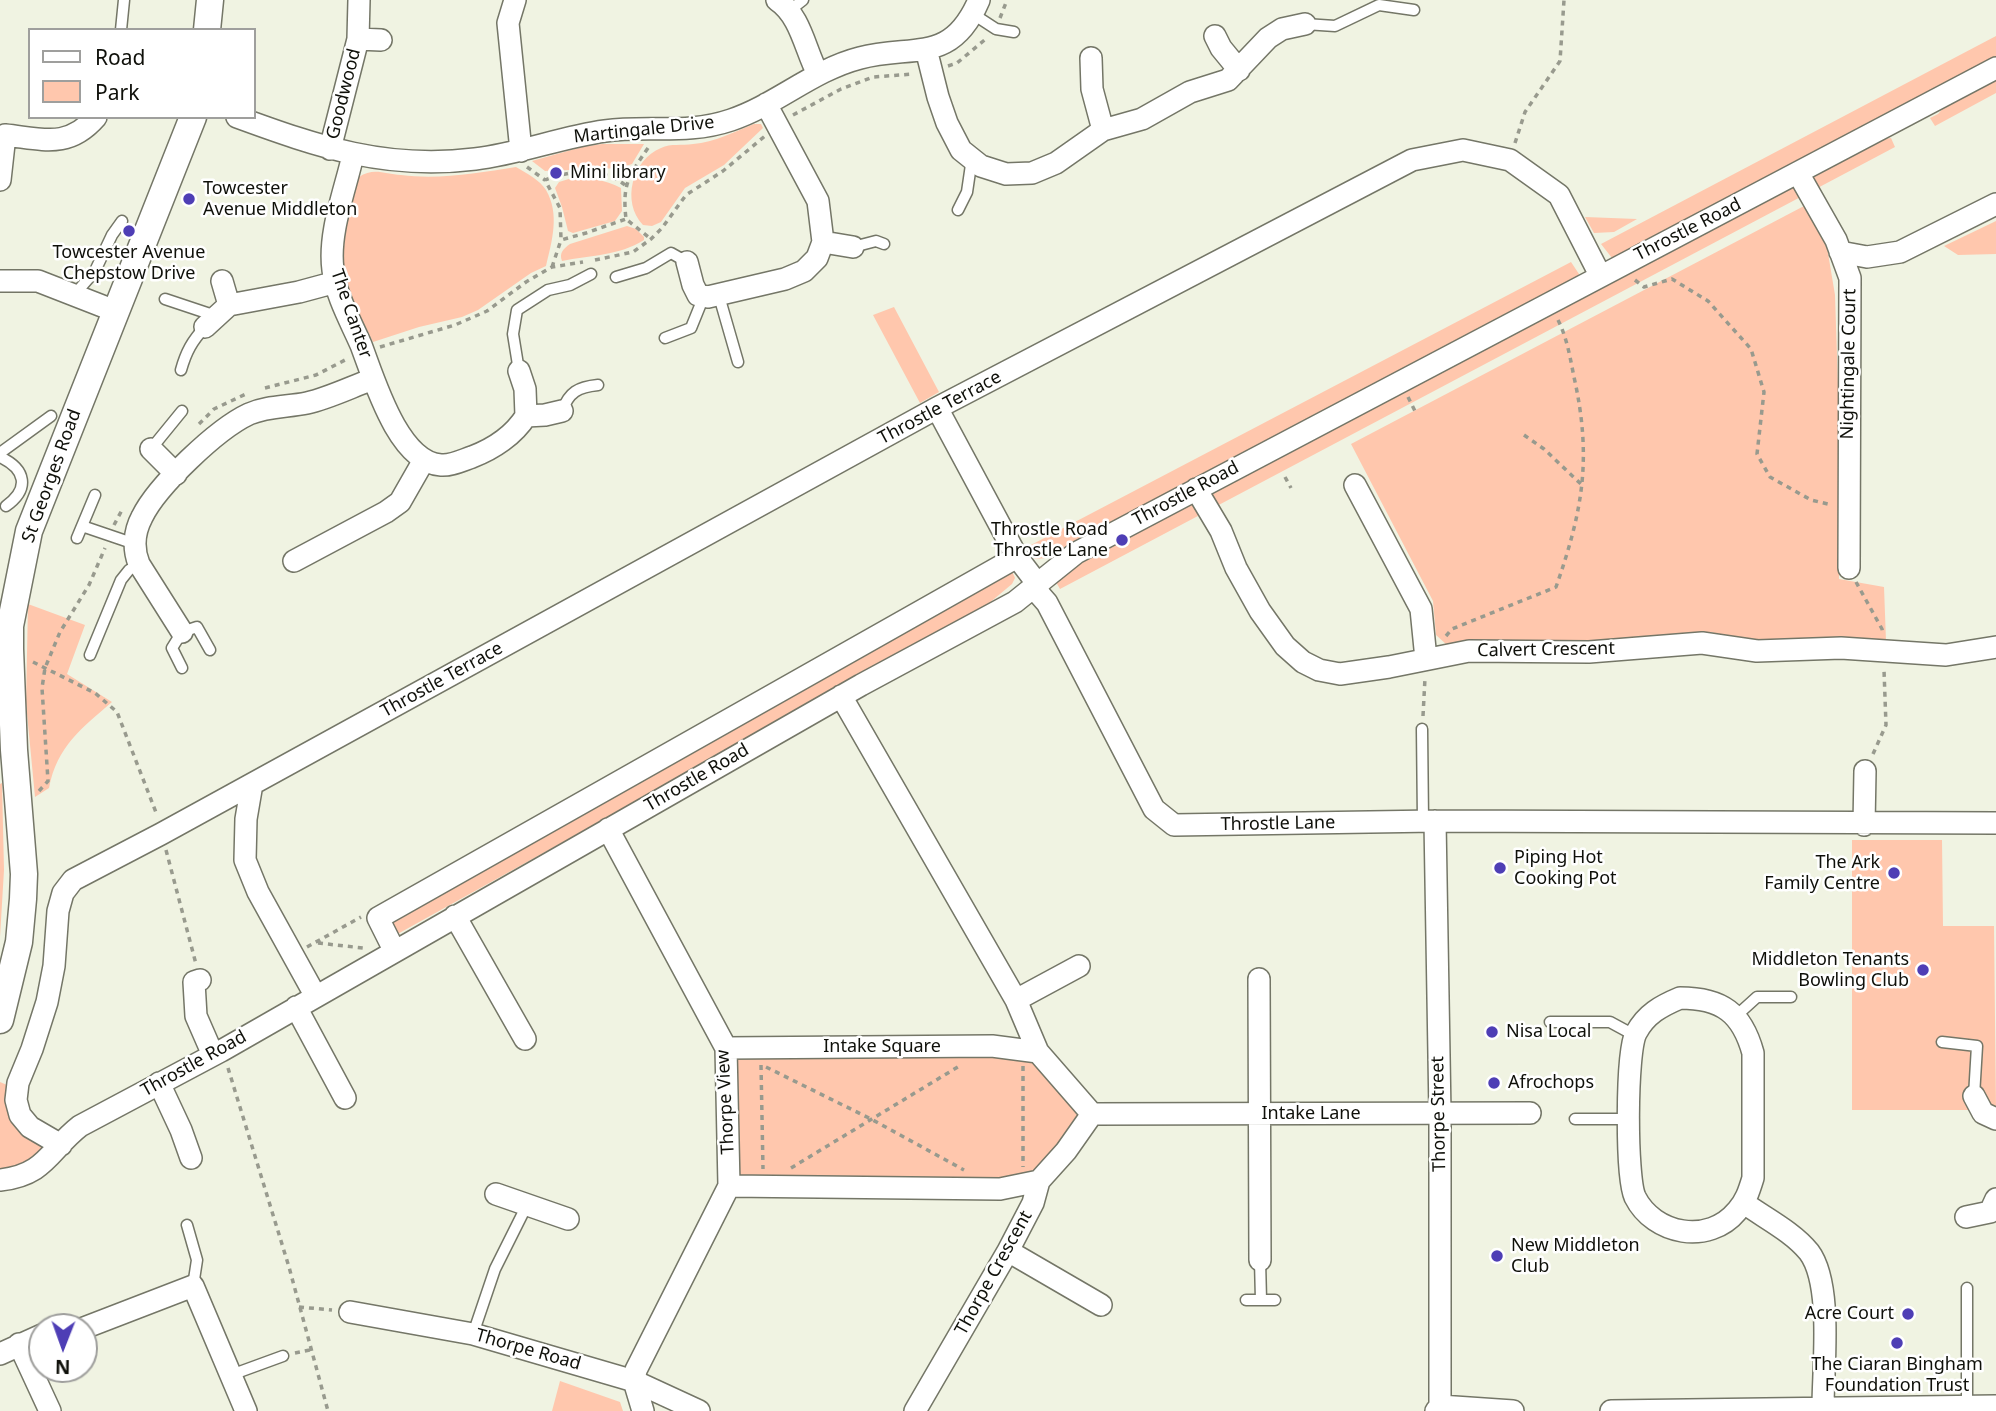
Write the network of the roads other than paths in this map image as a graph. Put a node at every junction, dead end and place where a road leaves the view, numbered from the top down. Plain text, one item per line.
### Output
1 (124, 0) edge
2 (210, 0) edge
3 (359, 0) edge
4 (515, 0) edge
5 (790, 4) edge
6 (976, 7) edge
7 (1414, 10) dead end
8 (1305, 24) joint
9 (121, 28) edge
10 (207, 28) edge
11 (1013, 32) dead end
12 (1215, 36) dead end
13 (358, 38) junction
14 (381, 40) dead end
15 (926, 49) junction
16 (1091, 58) dead end
17 (1996, 68) edge
18 (1239, 71) junction
19 (818, 74) junction
20 (766, 104) junction
21 (94, 119) edge
22 (192, 119) edge
23 (243, 119) edge
24 (1103, 130) junction
25 (2, 135) edge
26 (330, 149) junction
27 (522, 151) junction
28 (353, 155) junction
29 (972, 158) junction
30 (1798, 173) junction
31 (0, 180) edge
32 (1996, 204) edge
33 (958, 210) dead end
34 (122, 221) dead end
35 (824, 242) junction
36 (884, 244) dead end
37 (853, 247) joint
38 (1840, 252) junction
39 (687, 262) joint
40 (1608, 271) junction
41 (592, 274) dead end
42 (616, 277) dead end
43 (0, 281) edge
44 (222, 281) dead end
45 (335, 282) junction
46 (75, 294) junction
47 (712, 296) junction
48 (165, 299) dead end
49 (114, 311) junction
50 (217, 316) junction
51 (665, 338) dead end
52 (738, 362) dead end
53 (181, 370) dead end
54 (519, 371) joint
55 (373, 379) junction
56 (598, 384) dead end
57 (937, 408) junction
58 (182, 411) dead end
59 (562, 411) joint
60 (51, 416) dead end
61 (526, 416) junction
62 (151, 449) joint
63 (0, 455) edge
64 (424, 460) junction
65 (176, 474) junction
66 (1355, 485) dead end
67 (1196, 489) junction
68 (95, 495) dead end
69 (6, 506) dead end
70 (82, 526) junction
71 (77, 538) dead end
72 (137, 554) junction
73 (1017, 557) junction
74 (295, 561) dead end
75 (1849, 568) dead end
76 (1036, 586) junction
77 (5, 626) edge
78 (182, 632) junction
79 (1996, 647) edge
80 (210, 650) dead end
81 (90, 655) dead end
82 (1426, 659) junction
83 (183, 668) dead end
84 (841, 696) junction
85 (1422, 729) road end
86 (1865, 771) dead end
87 (252, 784) junction
88 (1429, 821) junction
89 (1996, 823) edge
90 (1864, 825) junction
91 (608, 829) junction
92 (455, 916) junction
93 (394, 950) junction
94 (1079, 966) dead end
95 (1259, 979) dead end
96 (200, 980) road end
97 (315, 995) junction
98 (1791, 997) dead end
99 (1016, 1000) junction
100 (296, 1007) junction
101 (1736, 1017) junction
102 (0, 1020) edge
103 (1550, 1021) dead end
104 (1634, 1035) junction
105 (525, 1040) dead end
106 (1942, 1042) dead end
107 (726, 1048) junction
108 (1030, 1051) junction
109 (217, 1053) junction
110 (159, 1083) junction
111 (1974, 1096) joint
112 (345, 1098) dead end
113 (1530, 1113) dead end
114 (1092, 1114) junction
115 (1258, 1114) junction
116 (1440, 1114) junction
117 (1575, 1119) dead end
118 (1629, 1119) junction
119 (1996, 1119) edge
120 (61, 1145) junction
121 (191, 1158) dead end
122 (0, 1180) edge
123 (1031, 1183) junction
124 (729, 1186) junction
125 (496, 1194) dead end
126 (1996, 1199) edge
127 (1744, 1203) junction
128 (527, 1205) junction
129 (1966, 1217) dead end
130 (568, 1219) dead end
131 (187, 1225) dead end
132 (1008, 1251) junction
133 (1260, 1260) joint
134 (193, 1286) junction
135 (1967, 1288) dead end
136 (1246, 1300) dead end
137 (1261, 1300) junction
138 (1275, 1300) dead end
139 (1101, 1305) dead end
140 (350, 1312) road end
141 (98, 1323) edge
142 (473, 1334) junction
143 (28, 1341) edge
144 (9, 1349) edge
145 (283, 1356) dead end
146 (231, 1375) junction
147 (634, 1381) junction
148 (1967, 1406) junction
149 (1996, 1406) edge
150 (1823, 1407) junction
151 (1438, 1409) edge
152 (1929, 1409) edge
153 (50, 1411) edge
154 (246, 1411) edge
155 (643, 1411) edge
156 (699, 1411) edge
157 (915, 1411) edge
158 (1513, 1411) edge
159 (1611, 1411) edge

1 - 9 lane
2 - 10 street
3 - 13 street, Goodwood
4 - 27 street
5 - 19 street
6 - 11 lane
6 - 15 street, Martingale Drive
7 - 8 lane
8 - 18 street
12 - 18 street
13 - 14 street, Goodwood
13 - 26 street, Goodwood
15 - 19 street, Martingale Drive
15 - 29 street
16 - 24 street
17 - 30 street, Throstle Road
18 - 24 street
19 - 20 street, Martingale Drive
20 - 27 street, Martingale Drive
20 - 35 street
21 - 25 street
22 - 49 street, St Georges Road
23 - 26 street, Martingale Drive
24 - 29 street
25 - 31 street
26 - 28 street, Martingale Drive
27 - 28 street, Martingale Drive
28 - 45 street, The Canter
29 - 33 lane
30 - 38 street, Nightingale Court
30 - 40 street, Throstle Road
32 - 38 street
34 - 46 lane
35 - 37 street
35 - 47 street
36 - 37 lane
38 - 75 street, Nightingale Court
39 - 42 lane
39 - 47 street
40 - 57 street, Throstle Terrace
40 - 67 street, Throstle Road
41 - 54 lane
43 - 46 street
44 - 50 street
45 - 50 street
45 - 55 street, The Canter
46 - 49 street
47 - 51 lane
47 - 52 lane
48 - 50 lane
49 - 77 street, St Georges Road
50 - 53 lane
54 - 61 street
55 - 64 street, The Canter
55 - 65 street
56 - 59 lane
57 - 73 street, Throstle Lane
57 - 87 street, Throstle Terrace
58 - 62 lane
59 - 61 street
60 - 63 lane
61 - 64 street
62 - 65 street
63 - 69 lane
64 - 74 street
65 - 72 street
66 - 82 street
67 - 76 street, Throstle Road
67 - 82 street, Calvert Crescent
68 - 70 lane
70 - 71 lane
70 - 72 lane
72 - 78 street
72 - 81 lane
73 - 76 street, Throstle Lane
73 - 93 street, Throstle Road
76 - 84 street, Throstle Road
76 - 88 street, Throstle Lane
77 - 102 street, St Georges Road
78 - 80 lane
78 - 83 lane
79 - 82 street, Calvert Crescent
84 - 91 street, Throstle Road
84 - 99 street
85 - 88 lane
86 - 90 street
87 - 97 street
87 - 120 street, Throstle Terrace
88 - 90 street, Throstle Lane
88 - 116 street, Thorpe Street
89 - 90 street, Throstle Lane
91 - 92 street, Throstle Road
91 - 107 street, Thorpe View
92 - 93 street, Throstle Road
92 - 105 street
93 - 97 street, Throstle Road
94 - 99 street
95 - 115 street
96 - 109 street
97 - 100 street, Throstle Road
98 - 101 lane
99 - 108 street
100 - 109 street, Throstle Road
100 - 112 street
101 - 104 street
101 - 127 street
103 - 104 lane
104 - 118 street
106 - 111 lane
107 - 108 street, Intake Square
107 - 124 street, Thorpe View
108 - 114 street
109 - 110 street, Throstle Road
110 - 120 street, Throstle Road
110 - 121 street
111 - 119 street
113 - 116 street, Intake Lane
114 - 115 street, Intake Lane
114 - 123 street, Thorpe Crescent
115 - 116 street, Intake Lane
115 - 133 street
116 - 151 street, Thorpe Street
117 - 118 lane
118 - 127 street
120 - 122 street, Throstle Road
123 - 124 street
123 - 132 street, Thorpe Crescent
124 - 147 street, Thorpe View
125 - 128 street
126 - 129 street
127 - 150 street
128 - 130 street
128 - 142 lane
131 - 134 lane
132 - 139 street
132 - 157 street, Thorpe Crescent
133 - 137 lane
134 - 141 street
134 - 146 street
135 - 148 lane
136 - 137 lane
137 - 138 lane
140 - 142 street, Thorpe Road
142 - 147 street, Thorpe Road
143 - 144 street
144 - 153 street
145 - 146 lane
146 - 154 street
147 - 155 street
147 - 156 street, Thorpe Road
148 - 149 street
148 - 152 street
150 - 152 street
150 - 159 street
151 - 158 street

